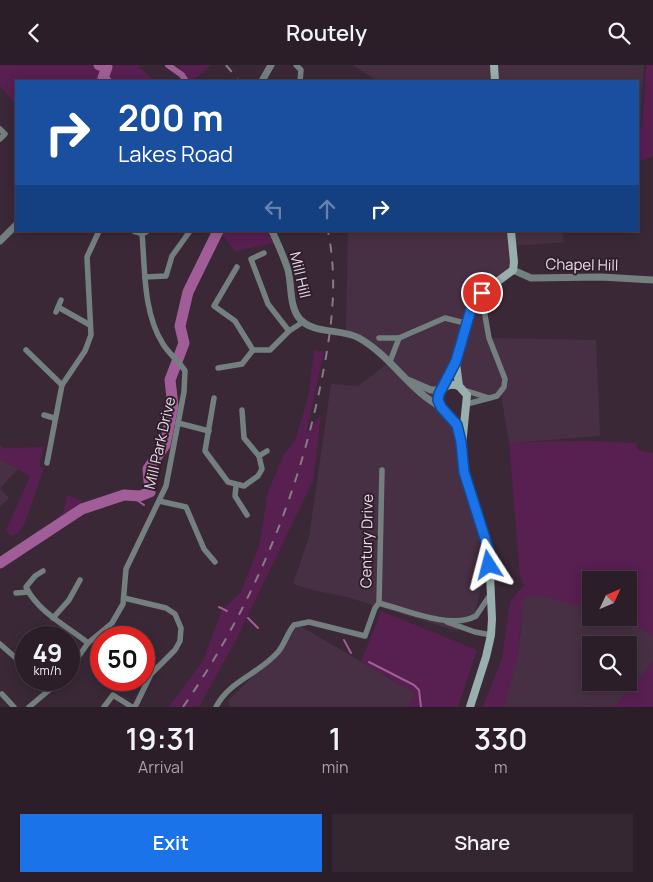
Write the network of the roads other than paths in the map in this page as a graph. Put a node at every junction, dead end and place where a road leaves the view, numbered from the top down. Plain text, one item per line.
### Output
1 (270, 65) edge
2 (296, 65) edge
3 (494, 65) edge
4 (262, 80) edge
5 (300, 80) edge
6 (495, 80) edge
7 (0, 129) edge
8 (0, 139) edge
9 (15, 226) edge
10 (99, 232) edge
11 (141, 232) edge
12 (189, 232) edge
13 (272, 232) edge
14 (511, 232) edge
15 (0, 241) edge
16 (264, 253) dead end
17 (237, 267) dead end
18 (513, 270) junction
19 (145, 277) junction
20 (653, 280) edge
21 (483, 304) dead end
22 (59, 306) dead end
23 (303, 322) junction
24 (466, 323) junction
25 (90, 325) junction
26 (289, 331) junction
27 (379, 338) dead end
28 (399, 338) junction
29 (26, 350) dead end
30 (253, 350) junction
31 (391, 359) dead end
32 (456, 361) junction
33 (218, 368) dead end
34 (405, 379) junction
35 (62, 385) junction
36 (461, 388) junction
37 (443, 389) junction
38 (214, 398) dead end
39 (489, 399) junction
40 (466, 405) junction
41 (242, 410) dead end
42 (444, 410) junction
43 (44, 415) dead end
44 (54, 418) junction
45 (178, 423) junction
46 (209, 431) junction
47 (461, 442) junction
48 (266, 451) dead end
49 (259, 456) junction
50 (46, 463) dead end
51 (382, 471) dead end
52 (236, 486) junction
53 (159, 501) junction
54 (247, 515) dead end
55 (215, 562) dead end
56 (43, 571) dead end
57 (80, 580) dead end
58 (28, 592) junction
59 (490, 592) junction
60 (16, 593) dead end
61 (124, 598) junction
62 (379, 603) junction
63 (53, 618) junction
64 (445, 621) junction
65 (491, 635) junction
66 (88, 643) junction
67 (0, 644) edge
68 (80, 654) edge
69 (15, 657) edge
70 (48, 691) edge
71 (2, 694) dead end
72 (14, 707) edge
73 (29, 707) edge
74 (104, 707) edge
75 (134, 707) edge
76 (216, 707) edge
77 (470, 707) edge

1 - 4 street
2 - 5 street
3 - 6 main road
7 - 8 street
9 - 15 street
10 - 25 street
11 - 19 street, Mill Park Drive
12 - 19 street
13 - 23 street, Mill Hill
14 - 18 main road
16 - 26 street
17 - 30 street
18 - 20 street, Chapel Hill
18 - 24 main road
19 - 45 street, Mill Park Drive
21 - 39 street
22 - 25 street
23 - 26 street
23 - 34 street
24 - 28 street
24 - 32 main road
25 - 35 street
26 - 30 street
27 - 28 street
28 - 31 street
29 - 35 street
30 - 33 street
32 - 36 main road
32 - 37 main road
34 - 37 street
34 - 42 street
35 - 44 street
36 - 37 main road
36 - 39 street
36 - 40 main road
37 - 42 main road
38 - 46 street
39 - 40 street
40 - 42 main road
40 - 47 main road
41 - 49 street
42 - 47 main road
43 - 44 street
44 - 50 street
45 - 46 street
45 - 53 street, Mill Park Drive
46 - 52 street
47 - 59 main road
48 - 49 street
49 - 52 street
51 - 62 street, Century Drive
52 - 54 street
53 - 55 street
53 - 61 street, Mill Park Drive
56 - 58 street
57 - 63 street
58 - 60 street
58 - 63 street
59 - 64 street, Century Drive
59 - 65 main road
61 - 66 street, Mill Park Drive
61 - 75 street
62 - 64 street, Century Drive
62 - 76 street
63 - 66 street
64 - 65 street
65 - 77 main road
66 - 68 street, Mill Park Drive
67 - 69 street
70 - 73 street
71 - 72 street
74 - 75 street

